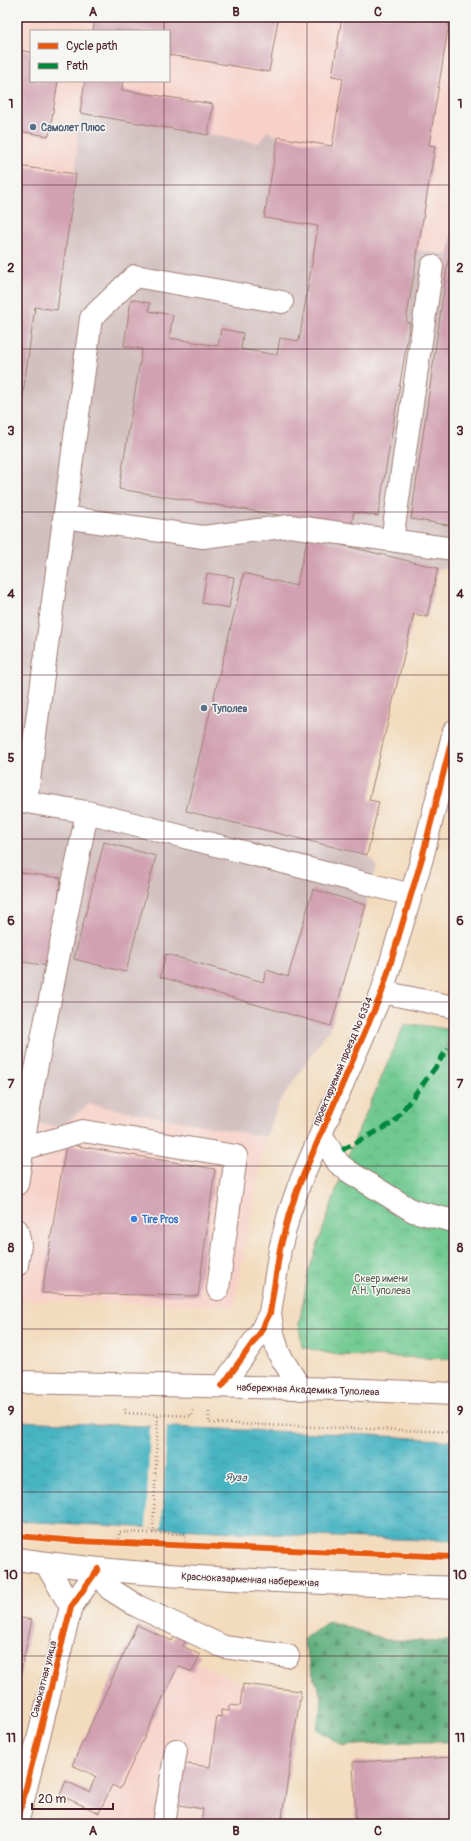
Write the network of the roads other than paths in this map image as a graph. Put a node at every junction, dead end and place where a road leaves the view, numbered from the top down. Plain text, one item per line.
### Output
1 (432, 266) dead end
2 (282, 302) dead end
3 (64, 517) junction
4 (392, 540) junction
5 (454, 549) edge
6 (453, 742) edge
7 (87, 812) junction
8 (411, 894) junction
9 (382, 992) junction
10 (453, 1018) edge
11 (25, 1089) edge
12 (321, 1134) junction
13 (23, 1149) junction
14 (17, 1184) edge
15 (454, 1220) edge
16 (17, 1230) edge
17 (17, 1265) edge
18 (218, 1289) dead end
19 (270, 1314) junction
20 (17, 1382) edge
21 (222, 1386) junction
22 (301, 1389) junction
23 (454, 1394) edge
24 (17, 1559) edge
25 (46, 1564) junction
26 (98, 1569) junction
27 (454, 1588) edge
28 (71, 1607) junction
29 (288, 1656) dead end
30 (176, 1750) dead end
31 (24, 1770) edge
32 (17, 1824) edge
33 (164, 1824) edge

1 - 4 street
2 - 3 street
3 - 4 street
3 - 7 street
4 - 5 street
6 - 8 street, проектируемый проезд № 6334
7 - 8 street
7 - 11 street
8 - 9 street, проектируемый проезд № 6334
9 - 10 street
9 - 12 street, проектируемый проезд № 6334
11 - 13 street
12 - 15 street
12 - 19 street, проектируемый проезд № 6334
13 - 14 street
13 - 18 street
16 - 17 street
19 - 21 street, проектируемый проезд № 6334
19 - 22 street, проектируемый проезд № 6334
20 - 21 street, набережная Академика Туполева
21 - 22 street, набережная Академика Туполева
22 - 23 street, набережная Академика Туполева
24 - 25 street, Красноказарменная набережная
25 - 26 street, Красноказарменная набережная
25 - 28 street
26 - 27 street, Красноказарменная набережная
26 - 28 street, Самокатная улица
26 - 29 street
28 - 31 street, Самокатная улица
30 - 33 street
31 - 32 street, Самокатная улица

